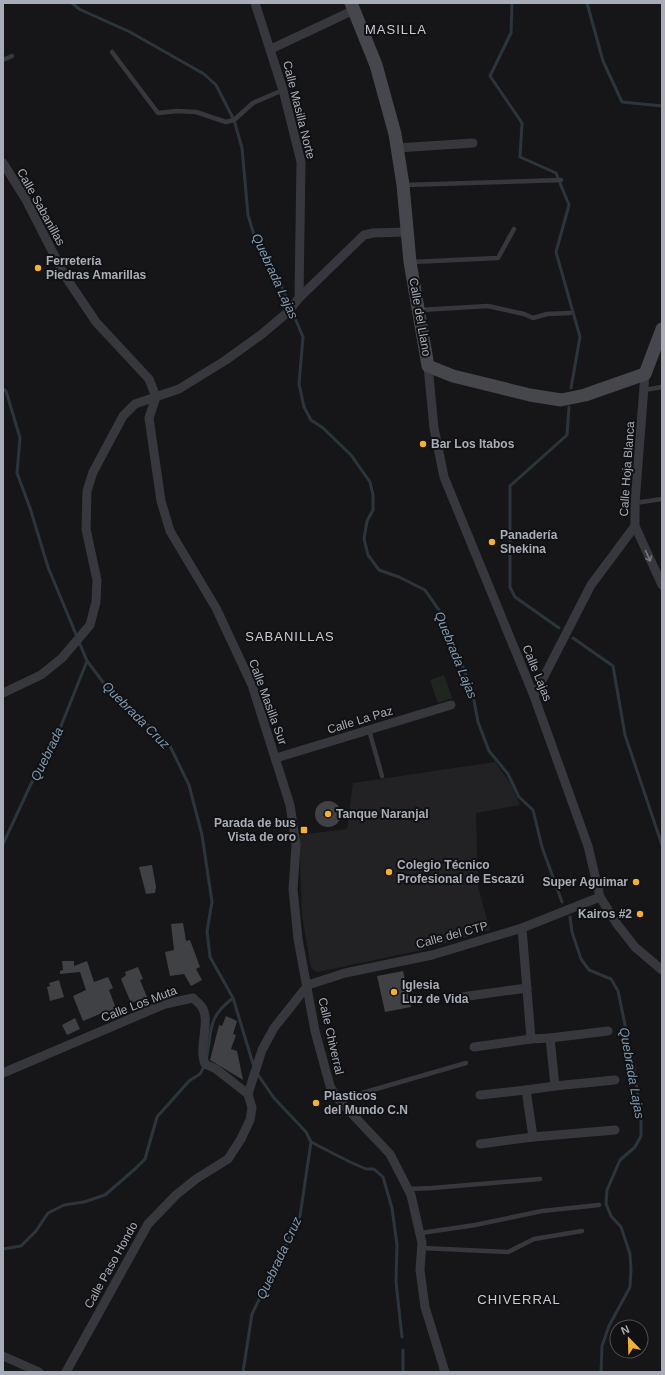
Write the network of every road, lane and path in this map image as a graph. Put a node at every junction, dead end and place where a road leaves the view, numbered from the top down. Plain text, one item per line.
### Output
1 (255, 3) edge
2 (352, 6) edge
3 (271, 49) junction
4 (112, 52) dead end
5 (12, 56) dead end
6 (3, 60) edge
7 (283, 90) junction
8 (473, 142) dead end
9 (398, 148) junction
10 (3, 164) edge
11 (561, 180) dead end
12 (403, 185) junction
13 (514, 229) dead end
14 (408, 232) junction
15 (410, 262) junction
16 (299, 298) junction
17 (419, 310) junction
18 (570, 313) dead end
19 (662, 329) edge
20 (428, 366) junction
21 (645, 374) junction
22 (662, 387) edge
23 (644, 390) junction
24 (156, 397) junction
25 (662, 499) edge
26 (635, 503) junction
27 (635, 526) junction
28 (662, 584) edge
29 (3, 693) edge
30 (534, 696) junction
31 (451, 705) dead end
32 (369, 730) junction
33 (276, 758) junction
34 (382, 776) dead end
35 (600, 897) junction
36 (522, 928) junction
37 (662, 970) edge
38 (308, 985) junction
39 (527, 988) junction
40 (462, 997) dead end
41 (608, 1031) dead end
42 (550, 1038) junction
43 (531, 1039) junction
44 (474, 1047) dead end
45 (466, 1063) dead end
46 (3, 1073) edge
47 (615, 1080) dead end
48 (555, 1086) junction
49 (526, 1090) junction
50 (248, 1094) junction
51 (480, 1095) dead end
52 (338, 1100) junction
53 (615, 1130) dead end
54 (533, 1137) junction
55 (480, 1144) dead end
56 (540, 1179) dead end
57 (408, 1189) junction
58 (599, 1205) dead end
59 (582, 1231) dead end
60 (421, 1233) junction
61 (422, 1248) junction
62 (3, 1356) edge
63 (40, 1372) edge
64 (66, 1372) edge
65 (445, 1372) edge

1 - 3 street, Calle Masilla Norte
2 - 3 street
2 - 9 main road, Calle del Llano
3 - 7 street, Calle Masilla Norte
4 - 7 lane
5 - 6 lane
7 - 16 street, Calle Masilla Norte
8 - 9 street
9 - 12 main road, Calle del Llano
10 - 24 street, Calle Sabanillas
11 - 12 lane
12 - 14 main road, Calle del Llano
13 - 15 lane
14 - 15 main road, Calle del Llano
14 - 16 street
15 - 17 main road, Calle del Llano
16 - 24 street
17 - 18 lane
17 - 20 main road, Calle del Llano
19 - 21 main road
20 - 21 main road, Calle del Llano
20 - 30 street, Calle Lajas
21 - 23 street, Calle Hoja Blanca
22 - 23 lane
23 - 26 street, Calle Hoja Blanca
24 - 29 street
24 - 33 street, Calle Masilla Sur
25 - 26 lane
26 - 27 street, Calle Hoja Blanca
27 -> 28 street, Calle Hoja Blanca
27 - 30 street
30 - 35 street, Calle Lajas
31 - 32 street, Calle La Paz
32 - 33 street, Calle La Paz
32 - 34 lane
33 - 38 street, Calle Masilla Sur
35 - 36 street, Calle del CTP
35 - 37 street, Calle Lajas
36 - 38 street, Calle del CTP
36 - 39 street
38 - 50 street, Calle Paso Hondo
38 - 52 street, Calle Chiverral
39 - 40 street
39 - 43 street
41 - 42 street
42 - 43 street
42 - 48 street
43 - 44 street
45 - 52 lane
46 - 50 street, Calle Los Muta
47 - 48 street
48 - 49 street
49 - 51 street
49 - 54 street
50 - 64 street, Calle Paso Hondo
52 - 57 street, Calle Chiverral
53 - 54 street
54 - 55 street
56 - 57 lane
57 - 60 street, Calle Chiverral
58 - 60 lane
59 - 61 lane
60 - 61 street, Calle Chiverral
61 - 65 street, Calle Chiverral
62 - 63 street

